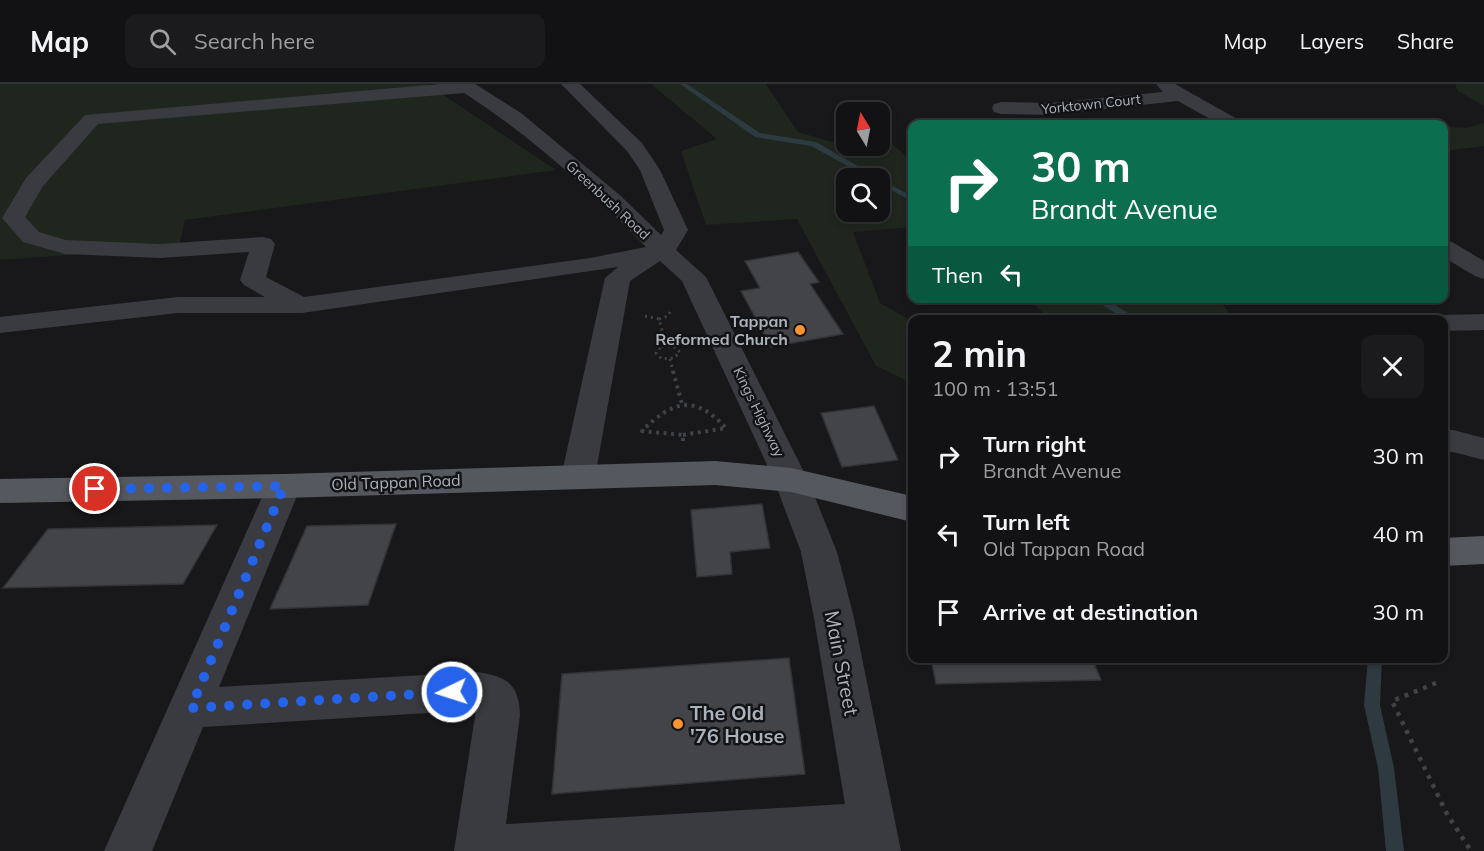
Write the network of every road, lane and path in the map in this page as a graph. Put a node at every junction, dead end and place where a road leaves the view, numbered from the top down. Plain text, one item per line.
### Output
1 (570, 84) edge
2 (1162, 84) edge
3 (465, 85) edge
4 (1181, 95) junction
5 (1001, 108) dead end
6 (1225, 120) edge
7 (631, 182) junction
8 (1448, 250) edge
9 (663, 251) junction
10 (1484, 271) edge
11 (669, 299) dead end
12 (299, 305) junction
13 (644, 316) dead end
14 (659, 319) junction
15 (1484, 322) edge
16 (1448, 323) edge
17 (0, 325) edge
18 (666, 345) junction
19 (670, 359) junction
20 (682, 404) junction
21 (726, 428) junction
22 (730, 434) dead end
23 (683, 435) junction
24 (1448, 441) edge
25 (684, 446) dead end
26 (1484, 449) edge
27 (578, 477) junction
28 (791, 480) junction
29 (284, 486) junction
30 (0, 491) edge
31 (908, 508) edge
32 (1484, 550) edge
33 (1448, 552) edge
34 (1437, 683) dead end
35 (191, 708) junction
36 (875, 839) edge
37 (128, 851) edge
38 (472, 851) edge
39 (1471, 851) edge

1 - 7 street
2 - 4 street
3 - 7 street, Greenbush Road
3 - 12 street
4 - 5 street, Yorktown Court
4 - 6 street
7 - 9 street, Greenbush Road
7 - 9 street
8 - 10 street
9 - 12 street
9 - 27 street, Greenbush Road
9 - 28 street, Kings Highway
11 - 14 path
12 - 17 street
13 - 14 path
14 - 18 path
15 - 16 street
18 - 19 path
18 - 19 path
19 - 20 path
20 - 21 path
20 - 23 path
21 - 22 path
21 - 23 path
23 - 25 path
24 - 26 street
27 - 28 main road, Old Tappan Road
27 - 29 main road, Old Tappan Road
28 - 31 main road, Old Tappan Road
28 - 36 street, Main Street
29 - 30 main road, Old Tappan Road
29 - 35 street
32 - 33 main road
34 - 39 path
35 - 37 street
35 - 38 street
36 - 38 street

